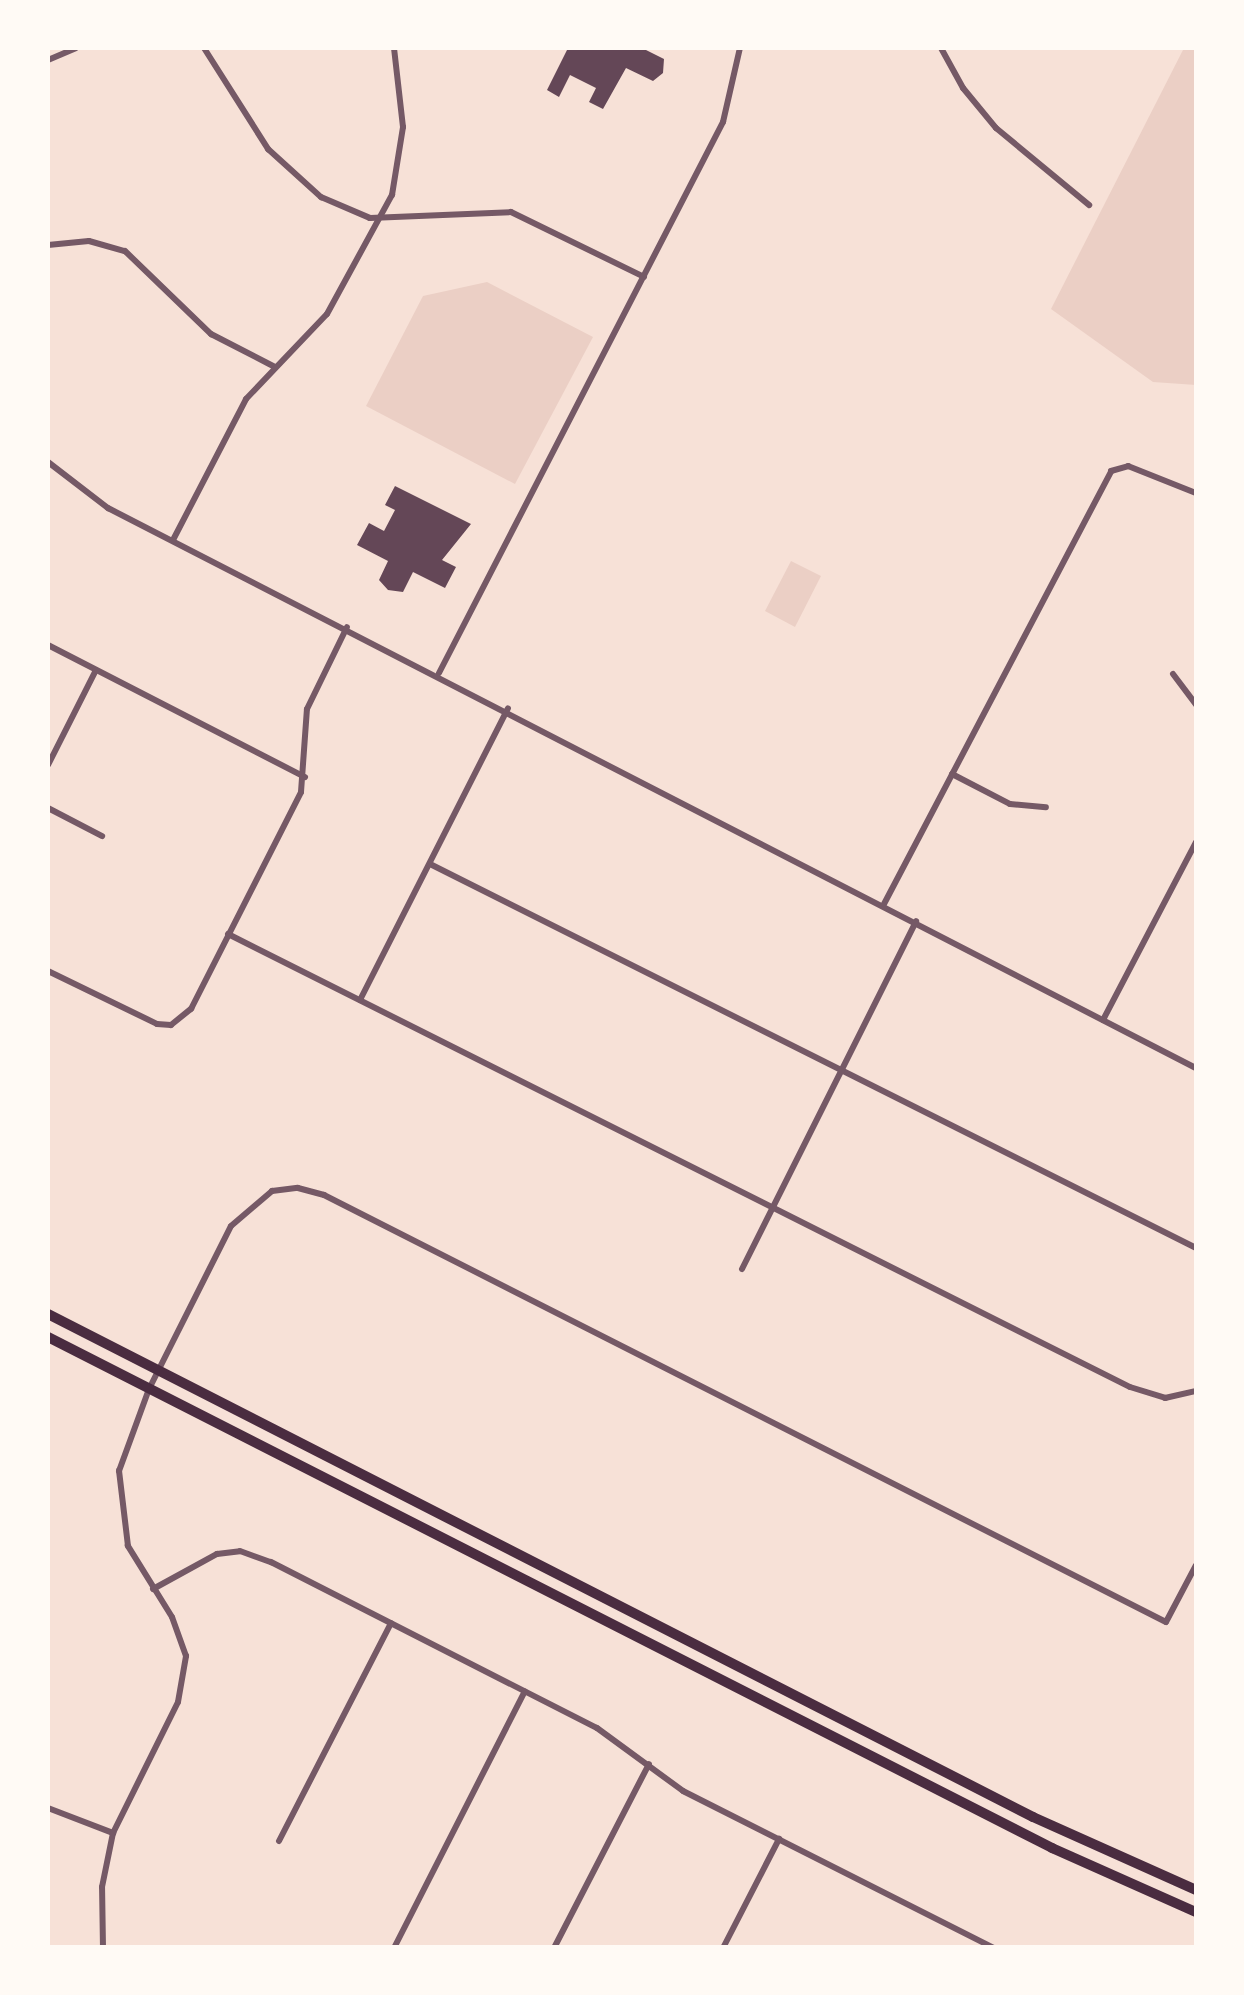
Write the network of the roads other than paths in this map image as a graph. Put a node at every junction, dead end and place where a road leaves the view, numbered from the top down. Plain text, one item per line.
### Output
1 (76, 48) edge
2 (204, 48) edge
3 (394, 48) edge
4 (740, 48) edge
5 (942, 48) edge
6 (48, 60) edge
7 (1089, 205) dead end
8 (382, 218) junction
9 (48, 245) edge
10 (644, 278) junction
11 (274, 367) junction
12 (48, 462) edge
13 (1196, 493) edge
14 (172, 540) junction
15 (348, 627) junction
16 (48, 645) edge
17 (96, 670) junction
18 (439, 673) junction
19 (1173, 674) dead end
20 (1196, 705) edge
21 (508, 708) junction
22 (48, 765) edge
23 (952, 774) junction
24 (306, 777) junction
25 (1046, 807) dead end
26 (48, 808) edge
27 (102, 836) dead end
28 (1196, 842) edge
29 (430, 864) junction
30 (884, 904) junction
31 (916, 921) junction
32 (228, 934) junction
33 (48, 971) edge
34 (360, 1000) junction
35 (1103, 1020) junction
36 (1196, 1068) edge
37 (842, 1070) junction
38 (773, 1208) junction
39 (1196, 1248) edge
40 (742, 1269) dead end
41 (48, 1314) edge
42 (48, 1337) edge
43 (158, 1370) junction
44 (148, 1389) junction
45 (1196, 1391) edge
46 (1196, 1565) edge
47 (153, 1588) junction
48 (391, 1622) junction
49 (526, 1691) junction
50 (649, 1764) junction
51 (48, 1808) edge
52 (113, 1833) junction
53 (779, 1840) junction
54 (279, 1841) dead end
55 (1196, 1890) edge
56 (1196, 1912) edge
57 (103, 1948) edge
58 (394, 1948) edge
59 (554, 1948) edge
60 (724, 1948) edge
61 (994, 1948) edge

1 - 6 street
2 - 8 street
3 - 8 street
4 - 10 street
5 - 7 street
8 - 10 street
8 - 11 street
9 - 11 street
10 - 18 street
11 - 14 street
12 - 14 street
13 - 23 street
14 - 15 street
15 - 18 street
15 - 24 street
16 - 17 street
17 - 22 street
17 - 24 street
18 - 21 street
19 - 20 street
21 - 29 street
21 - 30 street
23 - 25 street
23 - 30 street
24 - 32 street
26 - 27 street
28 - 35 street
29 - 34 street
29 - 37 street
30 - 31 street
31 - 35 street
31 - 37 street
32 - 33 street
32 - 34 street
34 - 38 street
35 - 36 street
37 - 38 street
37 - 39 street
38 - 40 street
38 - 45 street
41 - 43 main road
42 - 44 main road
43 - 44 street
43 - 46 street
43 - 55 main road
44 - 47 street
44 - 56 main road
47 - 48 street
47 - 52 street
48 - 49 street
48 - 54 street
49 - 50 street
49 - 58 street
50 - 53 street
50 - 59 street
51 - 52 street
52 - 57 street
53 - 60 street
53 - 61 street

